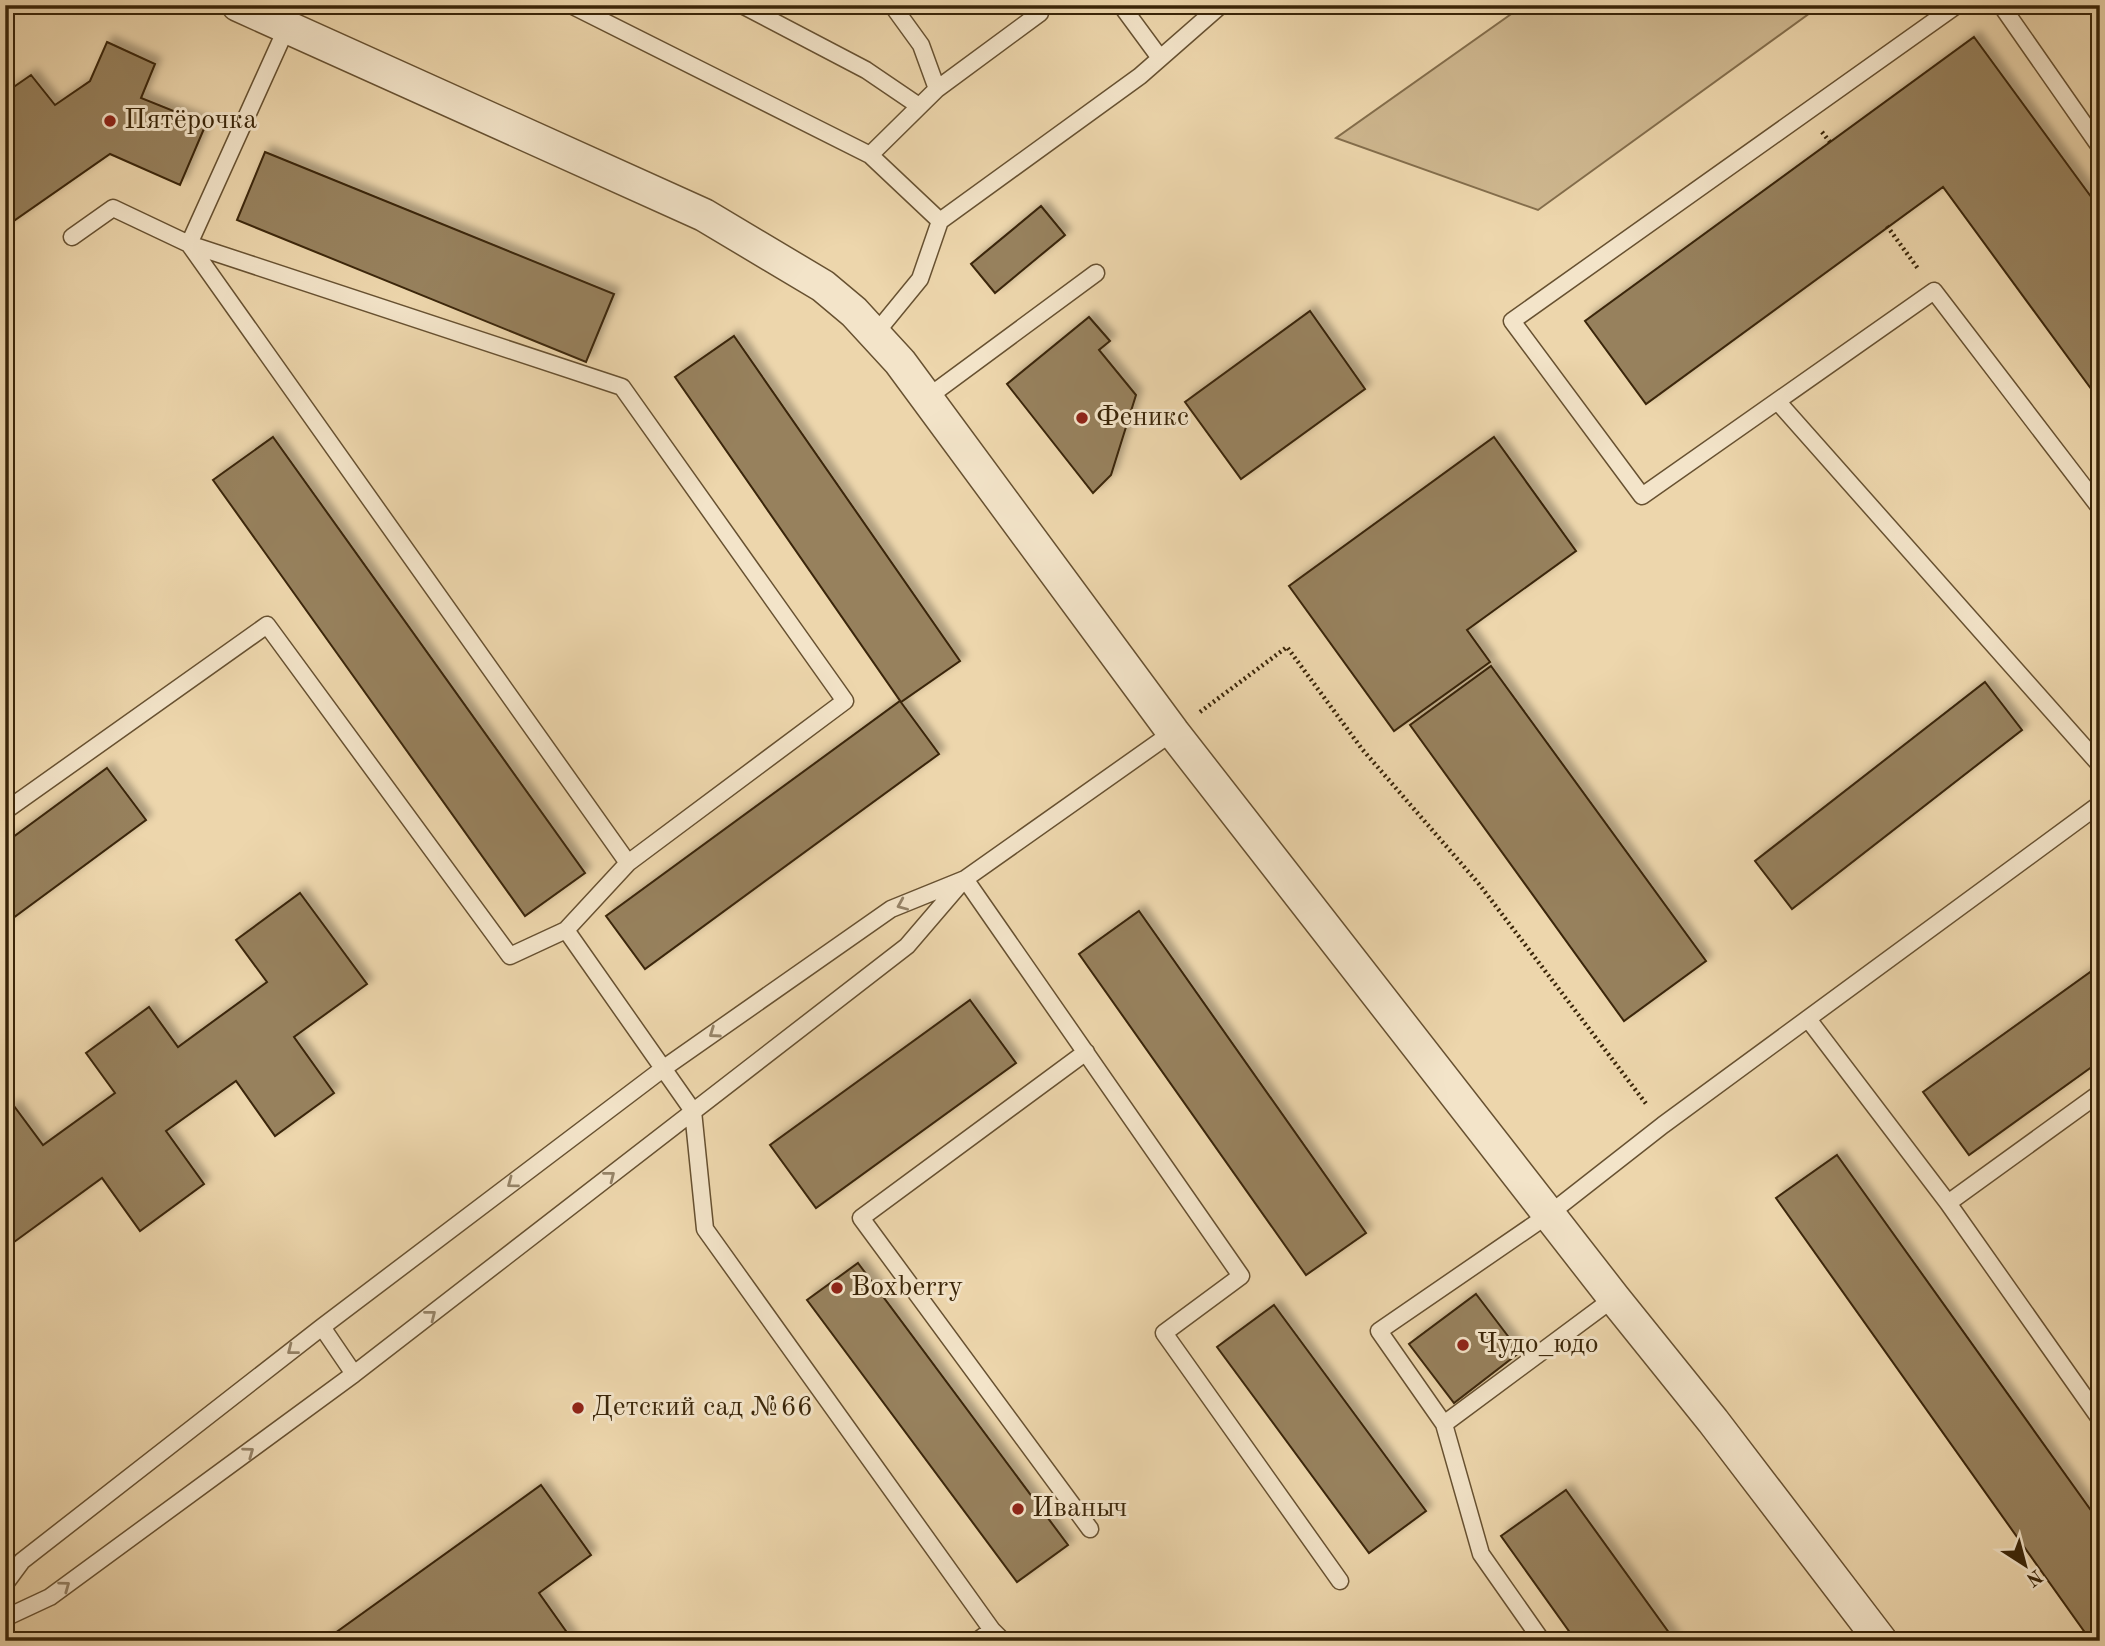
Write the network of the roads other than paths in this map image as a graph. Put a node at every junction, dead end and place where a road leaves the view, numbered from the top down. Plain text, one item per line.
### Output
1 (238, 5) edge
2 (571, 5) edge
3 (742, 5) edge
4 (892, 5) edge
5 (1034, 5) edge
6 (1121, 5) edge
7 (1222, 5) edge
8 (1957, 5) edge
9 (2001, 5) edge
10 (287, 27) junction
11 (1160, 58) junction
12 (937, 89) junction
13 (919, 106) junction
14 (2100, 147) edge
15 (870, 155) junction
16 (940, 221) junction
17 (72, 237) dead end
18 (189, 244) junction
19 (1096, 273) dead end
20 (875, 334) junction
21 (928, 397) junction
22 (1778, 402) junction
23 (2100, 508) edge
24 (1173, 732) junction
25 (2100, 765) edge
26 (2100, 804) edge
27 (5, 811) edge
28 (628, 863) junction
29 (965, 878) junction
30 (566, 930) junction
31 (1808, 1019) junction
32 (1086, 1052) junction
33 (664, 1068) junction
34 (2100, 1093) edge
35 (693, 1111) junction
36 (1948, 1203) junction
37 (1548, 1214) junction
38 (1614, 1298) junction
39 (322, 1327) junction
40 (354, 1374) junction
41 (2100, 1419) edge
42 (1444, 1424) junction
43 (1090, 1529) dead end
44 (1340, 1581) dead end
45 (5, 1584) edge
46 (5, 1618) edge
47 (997, 1636) edge
48 (1870, 1637) edge
49 (977, 1641) edge
50 (1542, 1641) edge

1 - 10 street
2 - 15 lane
3 - 13 lane
4 - 12 lane
5 - 12 lane
6 - 11 lane
7 - 11 lane
8 - 22 lane
9 - 14 lane
10 - 18 lane
10 - 20 street
11 - 16 lane
12 - 13 lane
13 - 15 lane
15 - 16 lane
16 - 20 lane
17 - 18 lane
18 - 28 lane
18 - 28 lane
19 - 21 lane
20 - 21 street
21 - 24 street
22 - 23 lane
22 - 25 lane
24 - 29 lane
24 - 37 street
26 - 31 lane
27 - 30 lane
28 - 30 lane
29 - 32 lane
29 -> 33 lane
29 - 35 lane
30 - 33 lane
31 - 36 lane
31 - 37 lane
32 - 43 lane
32 - 44 lane
33 - 35 lane
33 -> 39 lane
34 - 36 lane
40 -> 35 lane
35 - 47 lane
36 - 41 lane
37 - 38 street
37 - 42 lane
38 - 42 lane
38 - 48 street
39 - 40 lane
39 -> 45 lane
46 -> 40 lane
42 - 50 lane
47 - 49 lane

